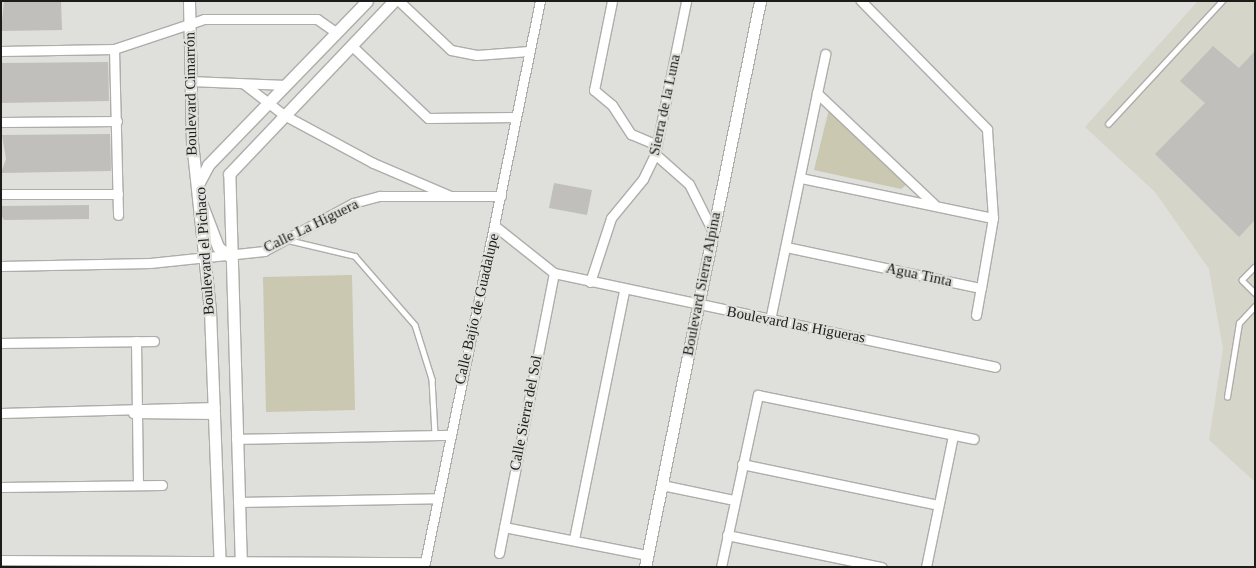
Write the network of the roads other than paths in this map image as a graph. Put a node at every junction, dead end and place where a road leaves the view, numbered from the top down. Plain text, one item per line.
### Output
1 (189, 1) edge
2 (367, 1) edge
3 (394, 1) edge
4 (399, 1) edge
5 (540, 1) edge
6 (612, 1) edge
7 (686, 1) edge
8 (760, 1) edge
9 (861, 1) edge
10 (1222, 1) edge
11 (190, 21) junction
12 (337, 33) junction
13 (351, 45) junction
14 (114, 49) junction
15 (1, 51) edge
16 (529, 51) junction
17 (825, 54) dead end
18 (190, 81) junction
19 (244, 84) junction
20 (286, 85) junction
21 (817, 94) junction
22 (269, 103) junction
23 (284, 115) junction
24 (515, 117) junction
25 (1, 122) edge
26 (117, 122) junction
27 (1108, 124) dead end
28 (656, 150) junction
29 (801, 178) junction
30 (198, 192) junction
31 (1, 194) edge
32 (118, 194) junction
33 (501, 196) junction
34 (453, 197) junction
35 (934, 204) junction
36 (118, 215) dead end
37 (993, 218) junction
38 (495, 226) junction
39 (713, 232) junction
40 (288, 240) junction
41 (786, 247) junction
42 (228, 255) junction
43 (205, 257) junction
44 (1, 266) edge
45 (1255, 268) edge
46 (554, 273) junction
47 (590, 282) junction
48 (981, 288) junction
49 (624, 290) junction
50 (1255, 293) edge
51 (698, 305) junction
52 (1255, 306) edge
53 (976, 315) dead end
54 (770, 320) junction
55 (136, 341) junction
56 (154, 341) dead end
57 (1, 343) edge
58 (995, 367) dead end
59 (1227, 397) dead end
60 (215, 411) junction
61 (136, 412) junction
62 (1, 413) edge
63 (435, 435) junction
64 (450, 435) junction
65 (953, 435) junction
66 (236, 439) junction
67 (974, 439) dead end
68 (742, 464) junction
69 (138, 485) junction
70 (162, 485) dead end
71 (662, 485) junction
72 (1, 486) edge
73 (438, 498) junction
74 (734, 500) junction
75 (238, 502) junction
76 (938, 505) junction
77 (504, 526) junction
78 (727, 535) junction
79 (574, 539) junction
80 (499, 553) dead end
81 (1, 560) edge
82 (646, 561) edge
83 (219, 562) edge
84 (241, 563) edge
85 (425, 564) edge
86 (721, 567) edge
87 (882, 567) edge
88 (926, 567) edge

1 - 11 street, Boulevard Cimarrón
2 - 12 street, Boulevard el Pichaco
3 - 13 street, Boulevard el Pichaco
4 - 16 street
5 - 16 street, Calle Bajío de Guadalupe
6 - 28 street
7 - 28 street, Sierra de la Luna
8 - 39 street, Boulevard Sierra Alpina
9 - 37 street
10 - 27 lane
11 - 12 street
11 - 14 street
11 - 18 street, Boulevard Cimarrón
12 - 20 street, Boulevard el Pichaco
13 - 23 street, Boulevard el Pichaco
13 - 24 street
14 - 15 street
14 - 26 street
16 - 24 street, Calle Bajío de Guadalupe
17 - 21 street
18 - 19 street
18 - 30 street, Boulevard Cimarrón
19 - 20 street
19 - 22 street
20 - 22 street, Boulevard el Pichaco
21 - 29 street
21 - 35 street
22 - 23 street
22 - 30 street, Boulevard el Pichaco
23 - 34 street
23 - 42 street, Boulevard el Pichaco
24 - 33 street, Calle Bajío de Guadalupe
25 - 26 street
26 - 32 street
28 - 39 street
28 - 47 street, Sierra de la Luna
29 - 35 street
29 - 41 street
30 - 42 street
30 - 43 street, Boulevard el Pichaco
31 - 32 street
32 - 36 street
33 - 34 street, Calle La Higuera
33 - 38 street, Calle Bajío de Guadalupe
34 - 40 street, Calle La Higuera
35 - 37 street
37 - 48 street
38 - 46 street, Boulevard las Higueras
38 - 64 street, Calle Bajío de Guadalupe
39 - 51 street, Boulevard Sierra Alpina
40 - 42 street, Calle La Higuera
40 - 63 lane
41 - 48 street, Agua Tinta
41 - 54 street
42 - 43 street, Calle La Higuera
42 - 66 street, Boulevard el Pichaco
43 - 44 street, Calle La Higuera
43 - 60 street, Boulevard el Pichaco
45 - 50 lane
46 - 47 street, Boulevard las Higueras
46 - 77 street, Calle Sierra del Sol
47 - 49 street, Boulevard las Higueras
48 - 53 street
49 - 51 street, Boulevard las Higueras
49 - 79 street
51 - 54 street, Boulevard las Higueras
51 - 71 street, Boulevard Sierra Alpina
52 - 59 lane
54 - 58 street, Boulevard las Higueras
55 - 56 street
55 - 57 street
55 - 61 street
60 - 61 street
60 - 83 street, Boulevard el Pichaco
61 - 62 street
61 - 69 street
63 - 64 street
63 - 66 street
64 - 73 street, Calle Bajío de Guadalupe
65 - 67 street
65 - 68 street
65 - 76 street
66 - 75 street, Boulevard el Pichaco
68 - 74 street
68 - 76 street
69 - 70 street
69 - 72 street
71 - 74 street
71 - 82 street, Boulevard Sierra Alpina
73 - 75 street
73 - 85 street, Calle Bajío de Guadalupe
74 - 78 street
75 - 84 street, Boulevard el Pichaco
76 - 88 street
77 - 79 street
77 - 80 street, Calle Sierra del Sol
78 - 86 street
78 - 87 street
79 - 82 street
81 - 83 street
83 - 84 street
84 - 85 street

